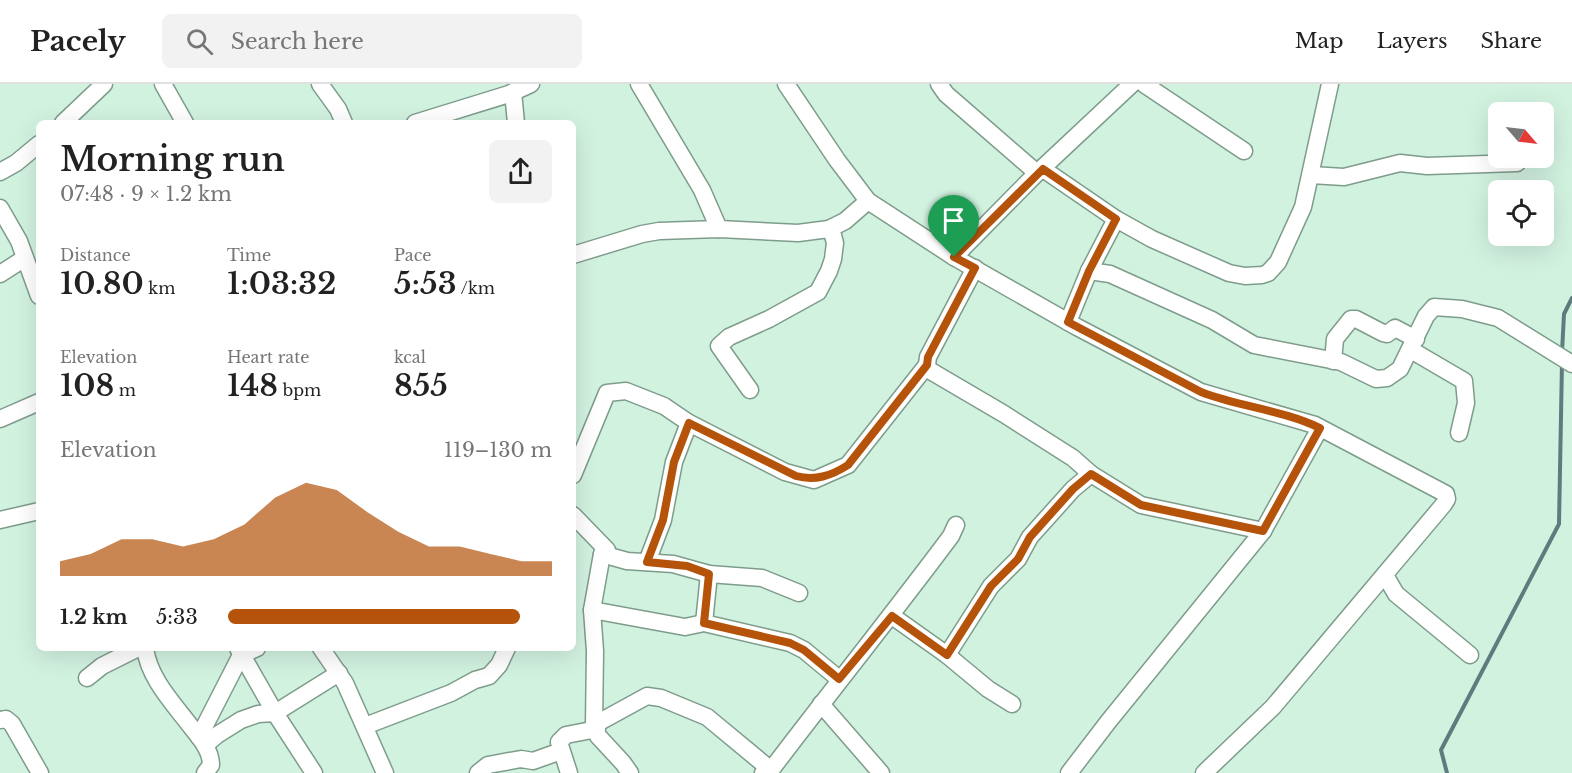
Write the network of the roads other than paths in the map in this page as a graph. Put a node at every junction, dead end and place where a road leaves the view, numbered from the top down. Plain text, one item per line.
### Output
1 (104, 84) edge
2 (164, 84) edge
3 (320, 84) edge
4 (531, 84) edge
5 (639, 84) edge
6 (786, 84) edge
7 (939, 84) edge
8 (1132, 84) edge
9 (1144, 84) edge
10 (1330, 84) edge
11 (508, 90) edge
12 (66, 120) edge
13 (183, 120) edge
14 (340, 120) edge
15 (423, 120) edge
16 (515, 120) edge
17 (36, 146) edge
18 (1244, 151) dead end
19 (1488, 164) edge
20 (1040, 171) junction
21 (0, 172) edge
22 (1311, 175) junction
23 (868, 201) junction
24 (0, 208) edge
25 (1116, 219) junction
26 (831, 228) junction
27 (719, 229) junction
28 (576, 254) edge
29 (954, 257) junction
30 (24, 258) junction
31 (975, 268) junction
32 (1089, 271) junction
33 (0, 274) edge
34 (36, 288) edge
35 (1068, 322) junction
36 (1413, 344) junction
37 (1333, 361) junction
38 (1572, 364) edge
39 (927, 365) junction
40 (750, 390) dead end
41 (36, 403) edge
42 (0, 419) edge
43 (689, 423) junction
44 (1320, 428) junction
45 (1459, 433) dead end
46 (576, 469) edge
47 (1091, 474) junction
48 (36, 512) edge
49 (576, 518) edge
50 (0, 520) edge
51 (956, 525) dead end
52 (1263, 531) junction
53 (602, 554) junction
54 (647, 562) junction
55 (709, 574) junction
56 (1385, 575) junction
57 (799, 593) dead end
58 (592, 610) junction
59 (892, 616) junction
60 (704, 623) junction
61 (132, 651) edge
62 (145, 651) edge
63 (239, 651) edge
64 (323, 651) edge
65 (506, 651) edge
66 (947, 655) junction
67 (1470, 655) dead end
68 (339, 673) junction
69 (87, 678) dead end
70 (839, 679) junction
71 (821, 704) junction
72 (1012, 704) dead end
73 (275, 713) junction
74 (0, 720) edge
75 (365, 726) junction
76 (595, 727) junction
77 (202, 741) junction
78 (561, 751) junction
79 (767, 771) edge
80 (40, 773) edge
81 (206, 773) edge
82 (314, 773) edge
83 (385, 773) edge
84 (478, 773) edge
85 (569, 773) edge
86 (630, 773) edge
87 (881, 773) edge
88 (1069, 773) edge
89 (1204, 773) edge

1 - 12 street
2 - 13 street
3 - 14 street
4 - 11 street
5 - 27 street
6 - 23 street
7 - 20 street
8 - 20 street
9 - 18 street
10 - 22 street
11 - 15 street
11 - 16 street
17 - 21 street
19 - 22 street
20 - 25 street
20 - 29 street
22 - 25 street
23 - 26 street
23 - 29 street
24 - 30 street
25 - 32 street
26 - 27 street
26 - 40 street
27 - 28 street
29 - 31 street
30 - 33 street
30 - 34 street
31 - 35 street
31 - 39 street
32 - 35 street
32 - 37 street
35 - 44 street
36 - 37 street
36 - 37 street
36 - 38 street
36 - 45 street
39 - 43 street
39 - 47 street
41 - 42 street
43 - 46 street
43 - 54 street
44 - 52 street
44 - 56 street
47 - 52 street
47 - 66 street
48 - 50 street
49 - 53 street
51 - 59 street
52 - 88 street
53 - 54 street
53 - 58 street
54 - 55 street
55 - 57 street
55 - 60 street
56 - 67 street
56 - 89 street
58 - 60 street
58 - 76 street
59 - 66 street
59 - 70 street
60 - 70 street
61 - 69 street
62 - 77 street
63 - 73 street
63 - 77 street
64 - 68 street
65 - 75 street
66 - 72 street
68 - 73 street
68 - 75 street
70 - 71 street
71 - 79 street
71 - 87 street
73 - 77 street
73 - 82 street
74 - 80 street
75 - 83 street
76 - 78 street
76 - 79 street
76 - 86 street
77 - 81 street
78 - 84 street
78 - 85 street

